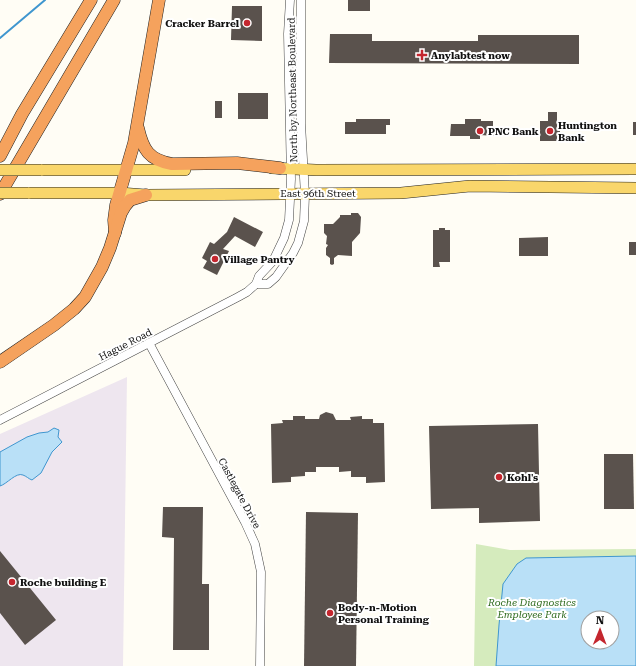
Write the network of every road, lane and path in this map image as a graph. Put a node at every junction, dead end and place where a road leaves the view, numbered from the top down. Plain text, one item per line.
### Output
1 (91, 0) edge
2 (114, 0) edge
3 (159, 0) edge
4 (290, 0) edge
5 (301, 0) edge
6 (137, 126) junction
7 (0, 156) edge
8 (636, 169) edge
9 (0, 170) edge
10 (127, 170) junction
11 (287, 172) junction
12 (304, 174) junction
13 (636, 188) edge
14 (305, 192) junction
15 (120, 193) junction
16 (291, 193) junction
17 (0, 194) edge
18 (146, 195) junction
19 (115, 233) junction
20 (256, 284) junction
21 (149, 343) junction
22 (0, 362) edge
23 (0, 420) edge
24 (260, 666) edge

1 - 7 highway
2 - 17 highway
3 - 6 highway
4 - 11 street, North by Northeast Boulevard
5 - 12 street, North by Northeast Boulevard
6 - 10 highway
6 - 11 highway
8 - 12 main road
9 - 10 main road, bridge
10 - 11 main road
10 - 15 highway
11 - 12 main road
11 - 16 street, Hague Road
12 - 14 street, Hague Road
13 - 14 main road, East 96th Street
14 - 16 main road, East 96th Street
14 - 20 street, Hague Road
15 - 17 main road, East 96th Street, bridge
15 - 18 main road, East 96th Street
15 - 19 highway
16 - 18 main road, East 96th Street
16 - 20 street, Hague Road
18 - 19 highway
19 - 22 highway
20 - 21 street, Hague Road
21 - 23 street, Hague Road
21 - 24 street, Castlegate Drive

